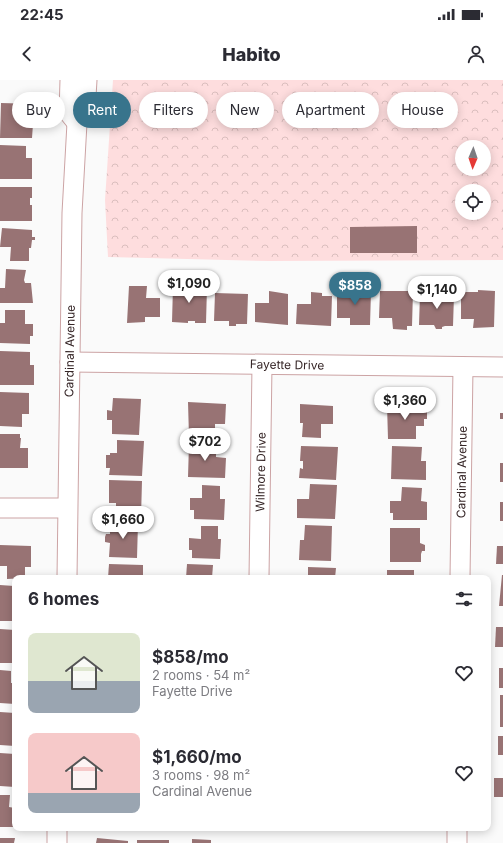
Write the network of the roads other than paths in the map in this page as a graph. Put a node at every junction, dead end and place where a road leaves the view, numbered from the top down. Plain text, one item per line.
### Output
1 (70, 80) edge
2 (87, 80) edge
3 (86, 92) edge
4 (73, 118) edge
5 (77, 128) edge
6 (70, 362) junction
7 (262, 365) junction
8 (463, 367) junction
9 (503, 367) edge
10 (0, 508) edge
11 (67, 508) junction
12 (67, 575) edge
13 (259, 575) edge
14 (460, 575) edge
15 (57, 831) edge
16 (457, 831) edge
17 (57, 843) edge
18 (457, 843) edge

1 - 4 street, Cardinal Avenue
2 - 3 street, Cardinal Avenue
5 - 6 street, Cardinal Avenue
6 - 7 street, Fayette Drive
6 - 11 street, Cardinal Avenue
7 - 8 street, Fayette Drive
7 - 13 street, Wilmore Drive
8 - 9 street, Fayette Drive
8 - 14 street, Cardinal Avenue
10 - 11 street
11 - 12 street, Cardinal Avenue
15 - 17 street
16 - 18 street

